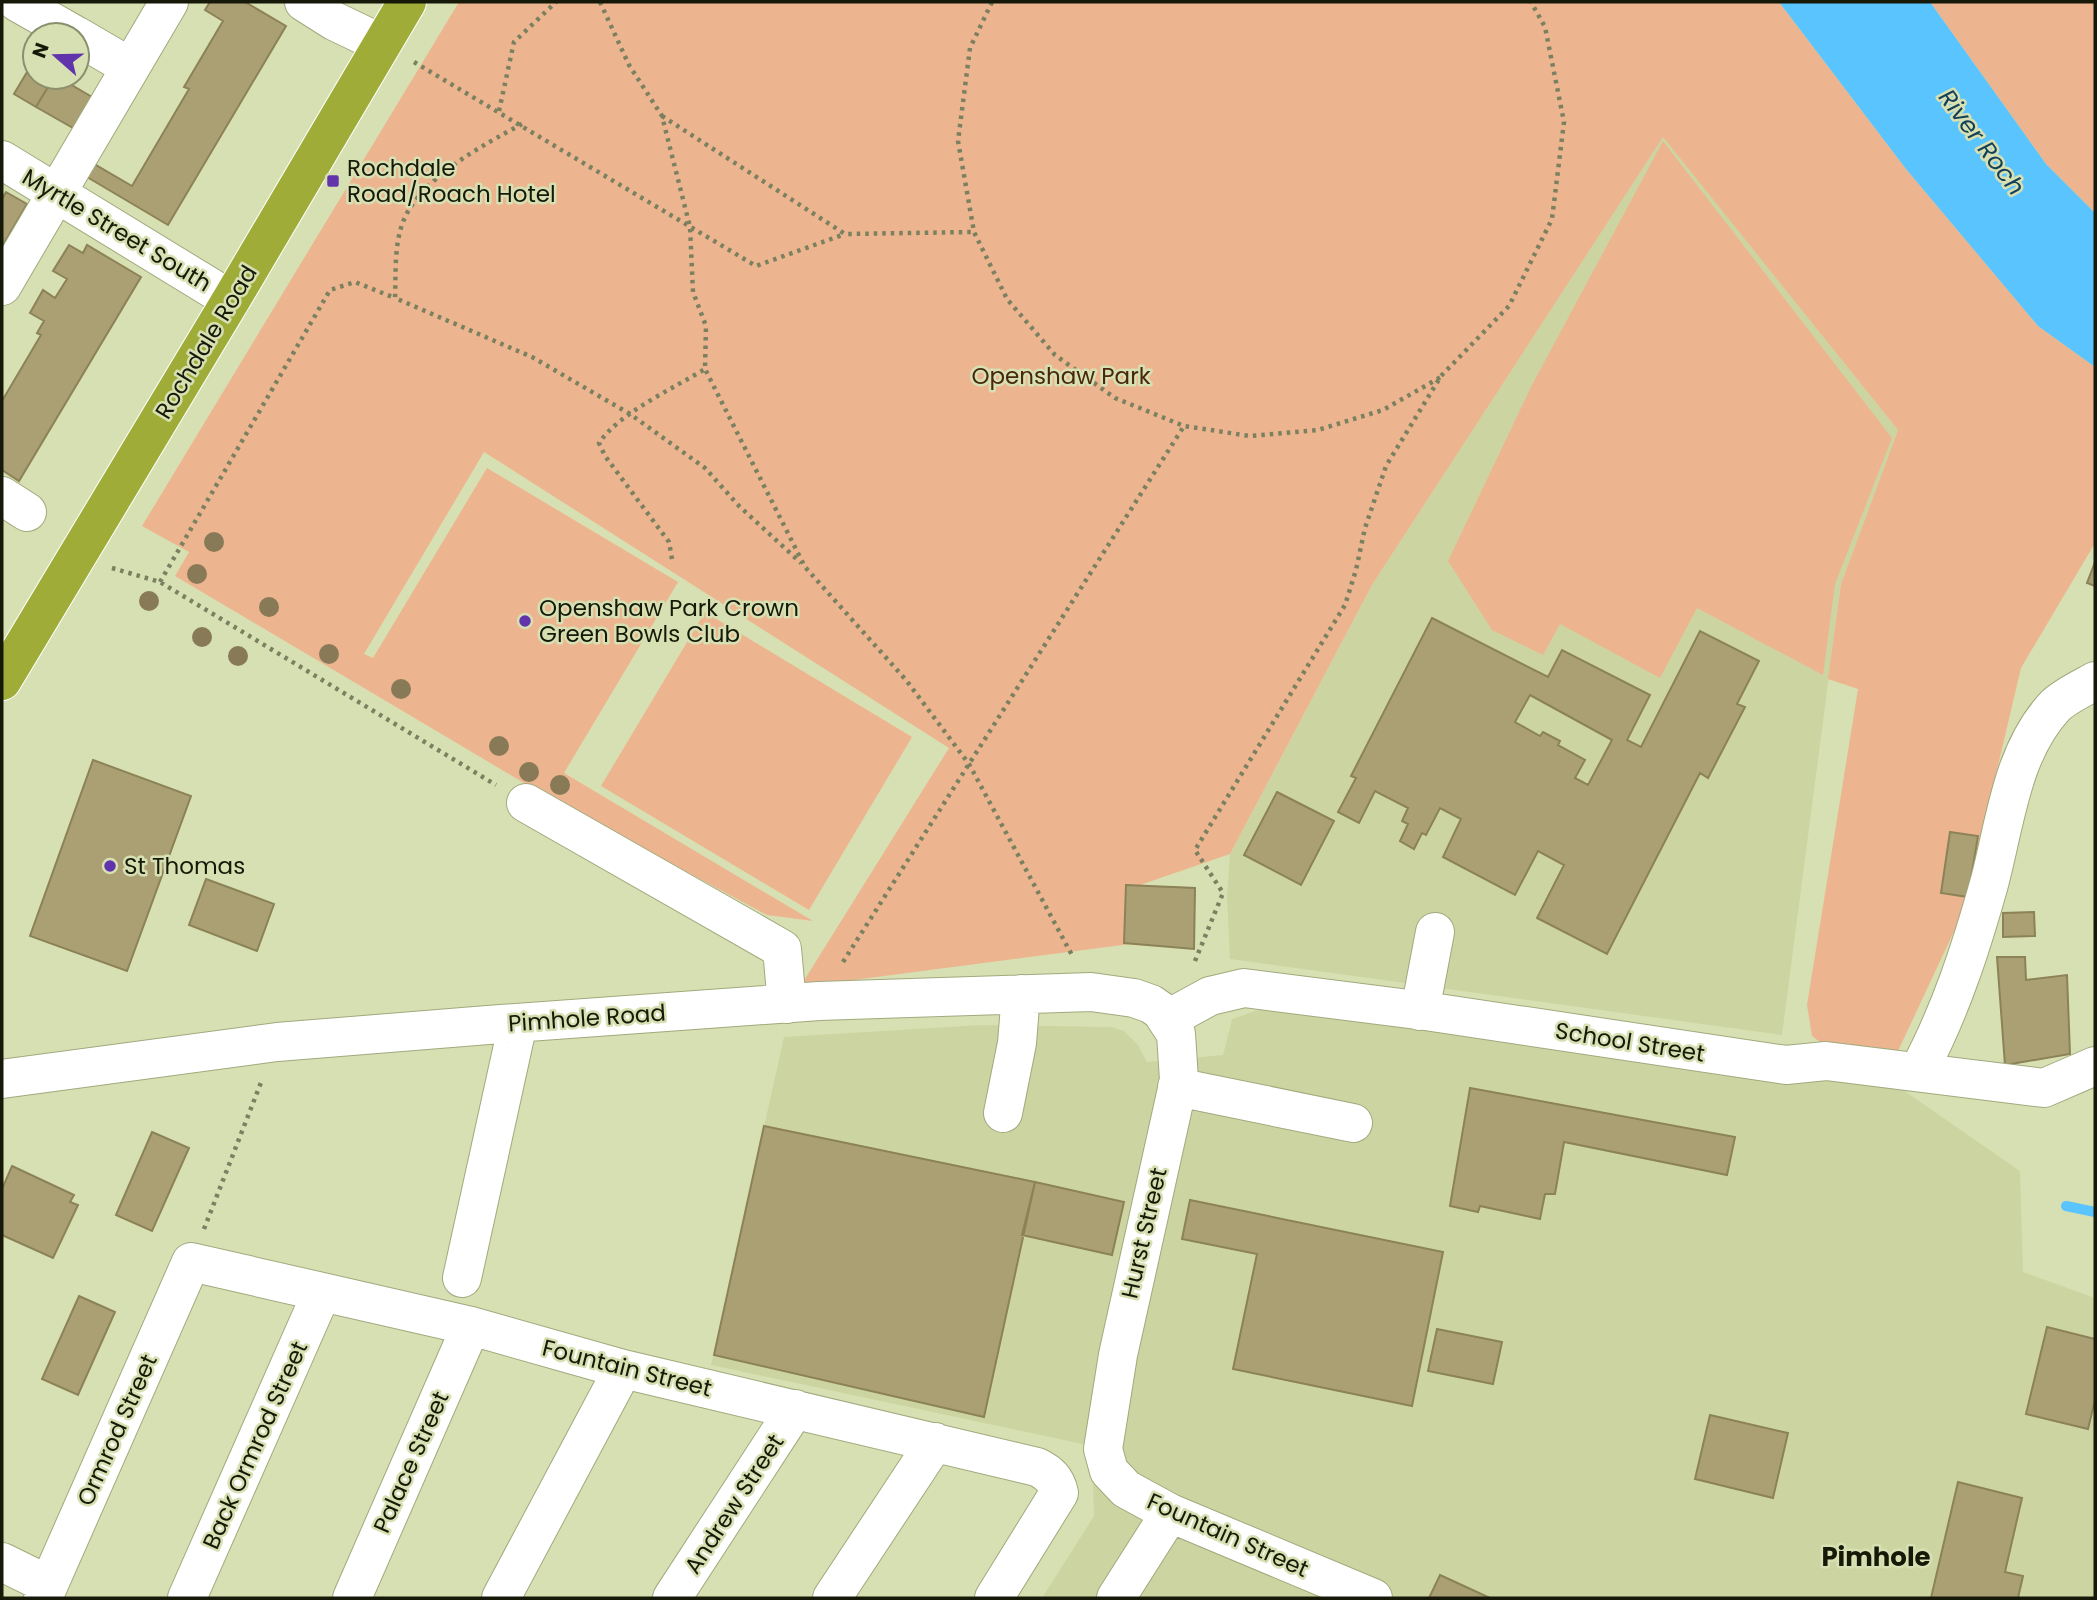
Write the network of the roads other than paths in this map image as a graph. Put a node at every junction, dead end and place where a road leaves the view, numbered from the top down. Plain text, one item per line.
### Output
1 (17, 2) edge
2 (169, 2) edge
3 (304, 2) edge
4 (407, 2) edge
5 (50, 21) edge
6 (91, 44) edge
7 (382, 44) junction
8 (131, 67) junction
9 (2, 160) edge
10 (56, 193) junction
11 (2, 286) edge
12 (232, 300) junction
13 (2, 681) edge
14 (2095, 681) edge
15 (526, 803) road end
16 (1434, 932) dead end
17 (1021, 994) junction
18 (803, 1003) junction
19 (1420, 1011) junction
20 (1168, 1019) junction
21 (518, 1023) junction
22 (2095, 1066) edge
23 (1918, 1072) junction
24 (2, 1079) edge
25 (1177, 1087) junction
26 (1003, 1113) dead end
27 (1353, 1123) dead end
28 (191, 1262) joint
29 (462, 1278) dead end
30 (322, 1292) junction
31 (471, 1326) junction
32 (623, 1369) junction
33 (795, 1409) junction
34 (935, 1442) junction
35 (1103, 1449) joint
36 (1170, 1513) junction
37 (2, 1562) edge
38 (46, 1592) edge
39 (187, 1598) edge
40 (352, 1598) edge
41 (501, 1598) edge
42 (672, 1598) edge
43 (832, 1598) edge
44 (993, 1598) edge
45 (1116, 1598) edge
46 (1373, 1598) edge

1 - 5 street
2 - 8 street
3 - 7 street
4 - 7 highway, Rochdale Road
6 - 8 street
7 - 12 highway, Rochdale Road
8 - 10 street
9 - 10 street, Myrtle Street South
10 - 11 street
10 - 12 street, Myrtle Street South
12 - 13 highway, Rochdale Road
14 - 23 street
15 - 18 street
16 - 19 street
17 - 18 street, Pimhole Road
17 - 20 street, Pimhole Road
17 - 26 street
18 - 21 street, Pimhole Road
19 - 20 street, School Street
19 - 23 street, School Street
20 - 25 street, Hurst Street
21 - 24 street, Pimhole Road
21 - 29 street
22 - 23 street, School Street
25 - 27 street
25 - 35 street, Hurst Street
28 - 30 street, Fountain Street
28 - 38 street, Ormrod Street
30 - 31 street, Fountain Street
30 - 39 street, Back Ormrod Street
31 - 32 street, Fountain Street
31 - 40 street, Palace Street
32 - 33 street, Fountain Street
32 - 41 street
33 - 34 street, Fountain Street
33 - 42 street, Andrew Street
34 - 43 street
34 - 44 street, Fountain Street
35 - 36 street, Fountain Street
36 - 45 street
36 - 46 street, Fountain Street
37 - 38 street

